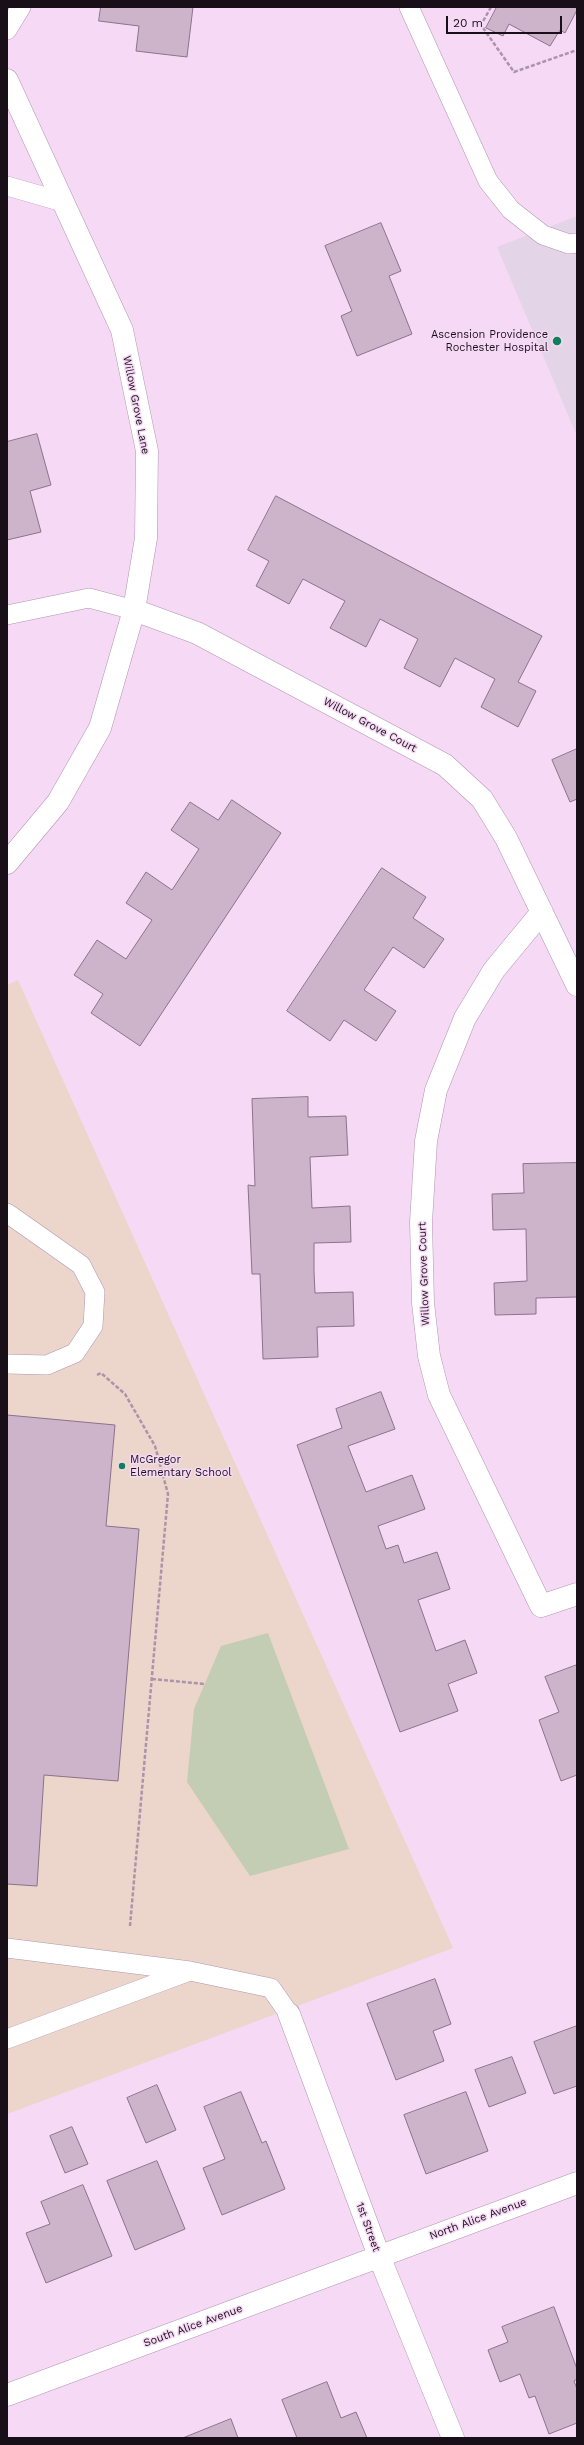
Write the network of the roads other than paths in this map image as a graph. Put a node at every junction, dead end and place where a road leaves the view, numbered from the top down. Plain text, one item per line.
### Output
1 (21, 7) edge
2 (409, 7) edge
3 (7, 30) edge
4 (7, 80) edge
5 (7, 186) edge
6 (63, 202) junction
7 (577, 243) edge
8 (134, 610) junction
9 (7, 615) edge
10 (7, 863) edge
11 (542, 912) junction
12 (577, 985) edge
13 (7, 1213) edge
14 (7, 1364) edge
15 (577, 1594) edge
16 (7, 1948) edge
17 (190, 1971) junction
18 (289, 2014) joint
19 (7, 2039) edge
20 (577, 2183) edge
21 (379, 2256) junction
22 (7, 2395) edge
23 (453, 2438) edge

1 - 3 lane
2 - 7 lane
4 - 6 street, Willow Grove Lane
5 - 6 lane
6 - 8 street, Willow Grove Lane
8 - 9 lane
8 - 10 street, Willow Grove Lane
8 - 11 street, Willow Grove Court
11 - 12 street, Willow Grove Court
11 - 15 street, Willow Grove Court
13 - 14 lane
16 - 17 lane
17 - 18 lane
17 - 19 lane
18 - 21 street, 1st Street
20 - 21 street, North Alice Avenue
21 - 22 street, South Alice Avenue
21 - 23 street, 1st Street

